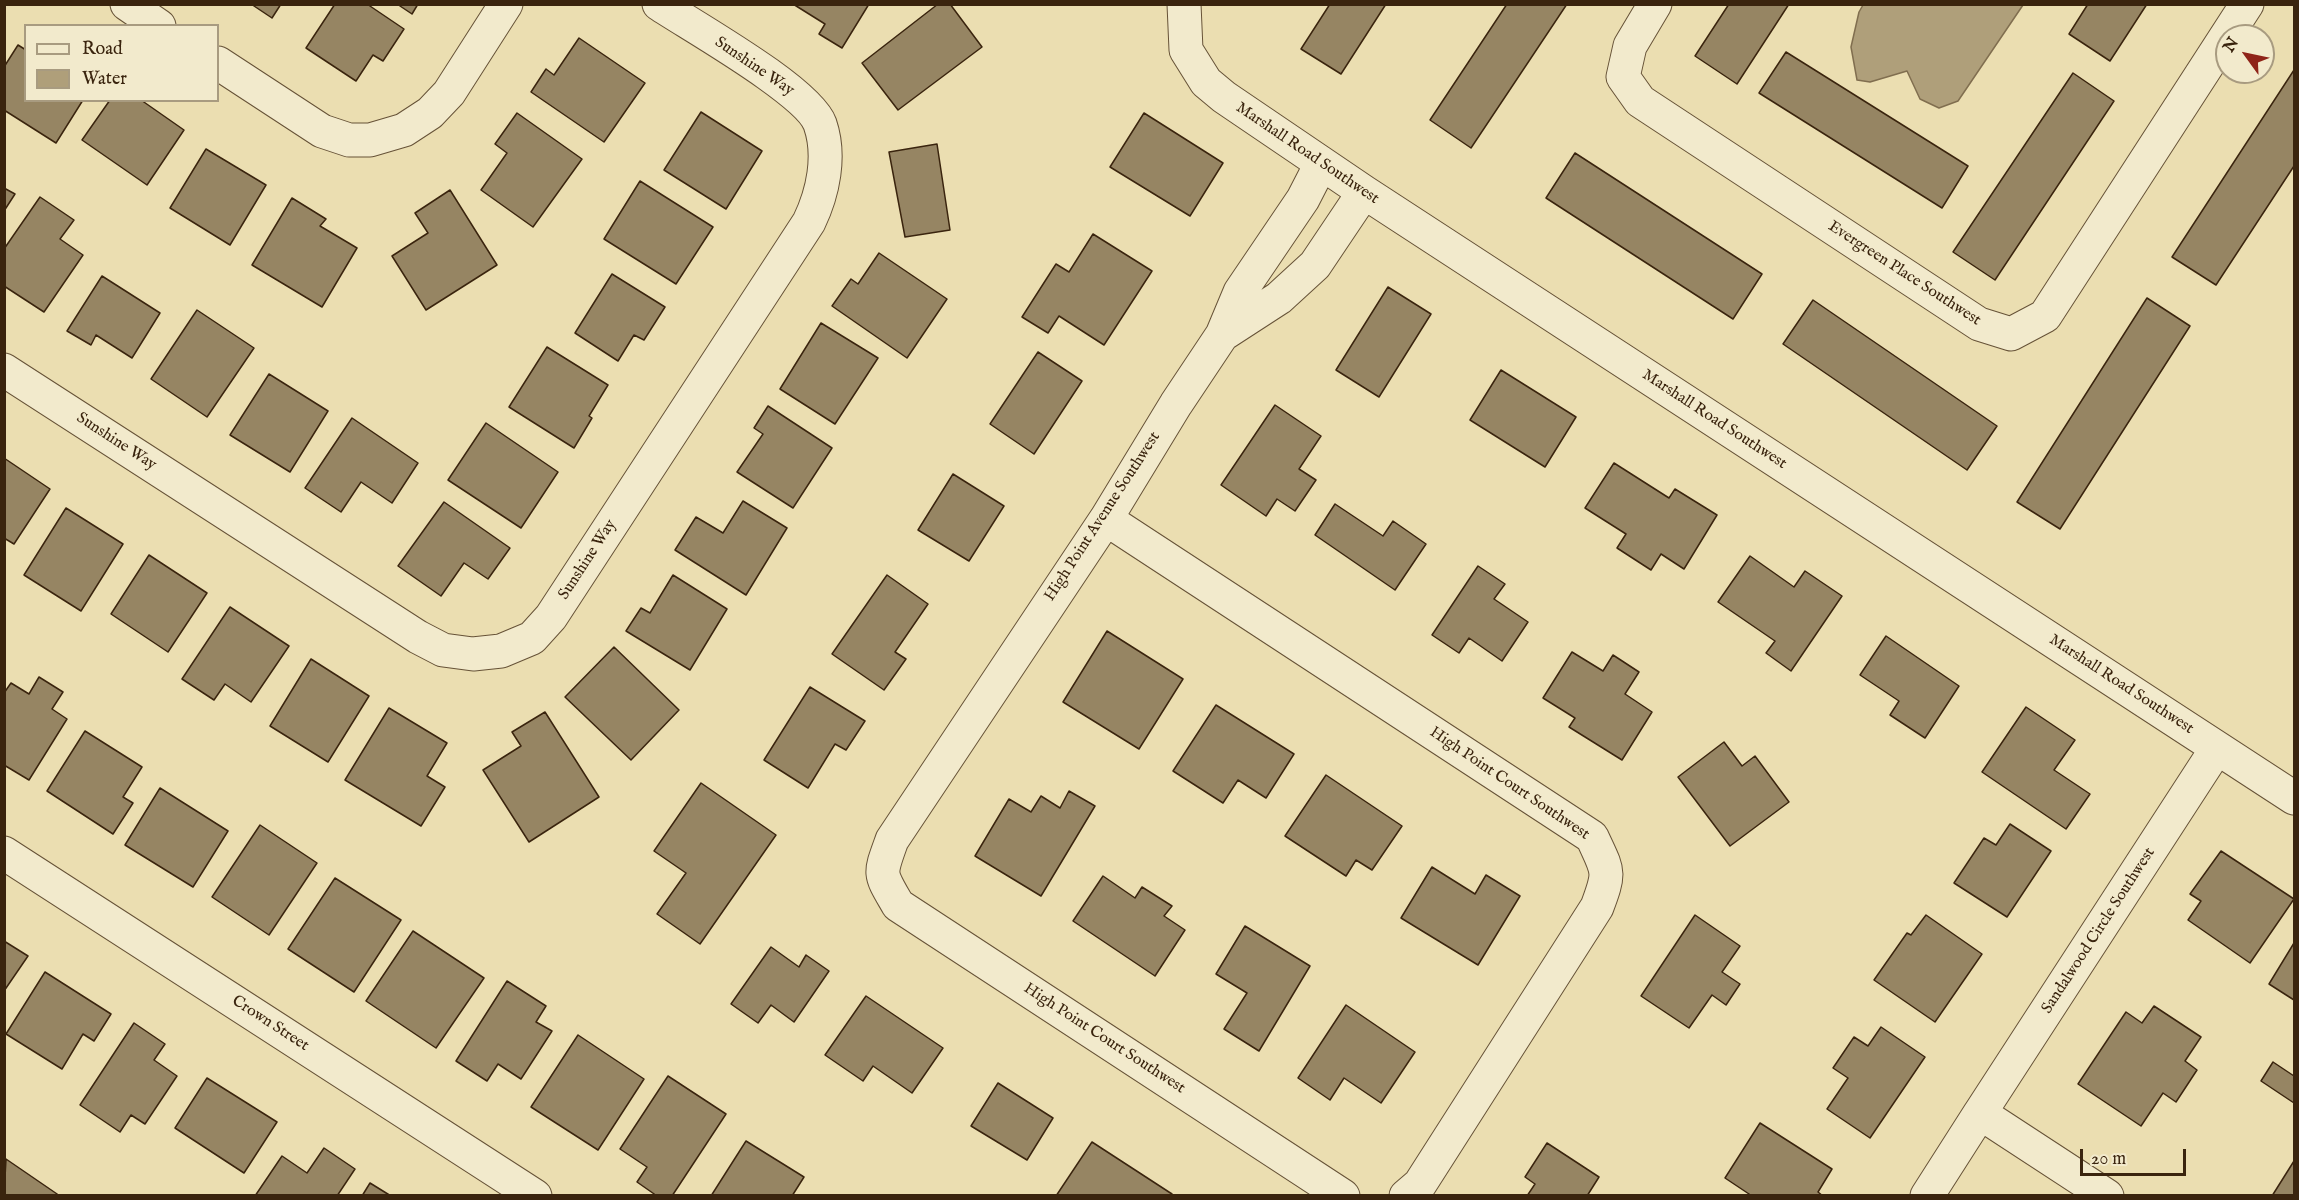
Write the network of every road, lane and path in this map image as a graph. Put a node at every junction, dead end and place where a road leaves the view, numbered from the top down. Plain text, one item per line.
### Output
1 (127, 4) edge
2 (506, 4) edge
3 (659, 4) edge
4 (1184, 4) edge
5 (1655, 4) edge
6 (2247, 4) edge
7 (156, 24) edge
8 (219, 64) edge
9 (1321, 164) junction
10 (1364, 192) junction
11 (1222, 335) junction
12 (4, 370) edge
13 (1106, 519) junction
14 (2217, 748) junction
15 (2295, 798) edge
16 (4, 853) edge
17 (882, 869) joint
18 (1980, 1113) junction
19 (536, 1196) edge
20 (1343, 1196) edge
21 (1406, 1196) edge
22 (1927, 1196) edge
23 (2107, 1196) edge

1 - 7 street
2 - 8 street
3 - 12 street, Sunshine Way
4 - 9 street, Marshall Road Southwest
5 - 6 street, Evergreen Place Southwest
9 - 10 street, Marshall Road Southwest
9 - 11 street, High Point Avenue Southwest
10 - 11 street
10 - 14 street, Marshall Road Southwest
11 - 13 street, High Point Avenue Southwest
13 - 17 street, High Point Avenue Southwest
13 - 21 street, High Point Court Southwest
14 - 15 street, Marshall Road Southwest
14 - 18 street, Sandalwood Circle Southwest
16 - 19 street, Crown Street
17 - 20 street, High Point Court Southwest
18 - 22 street, Sandalwood Circle Southwest
18 - 23 street

